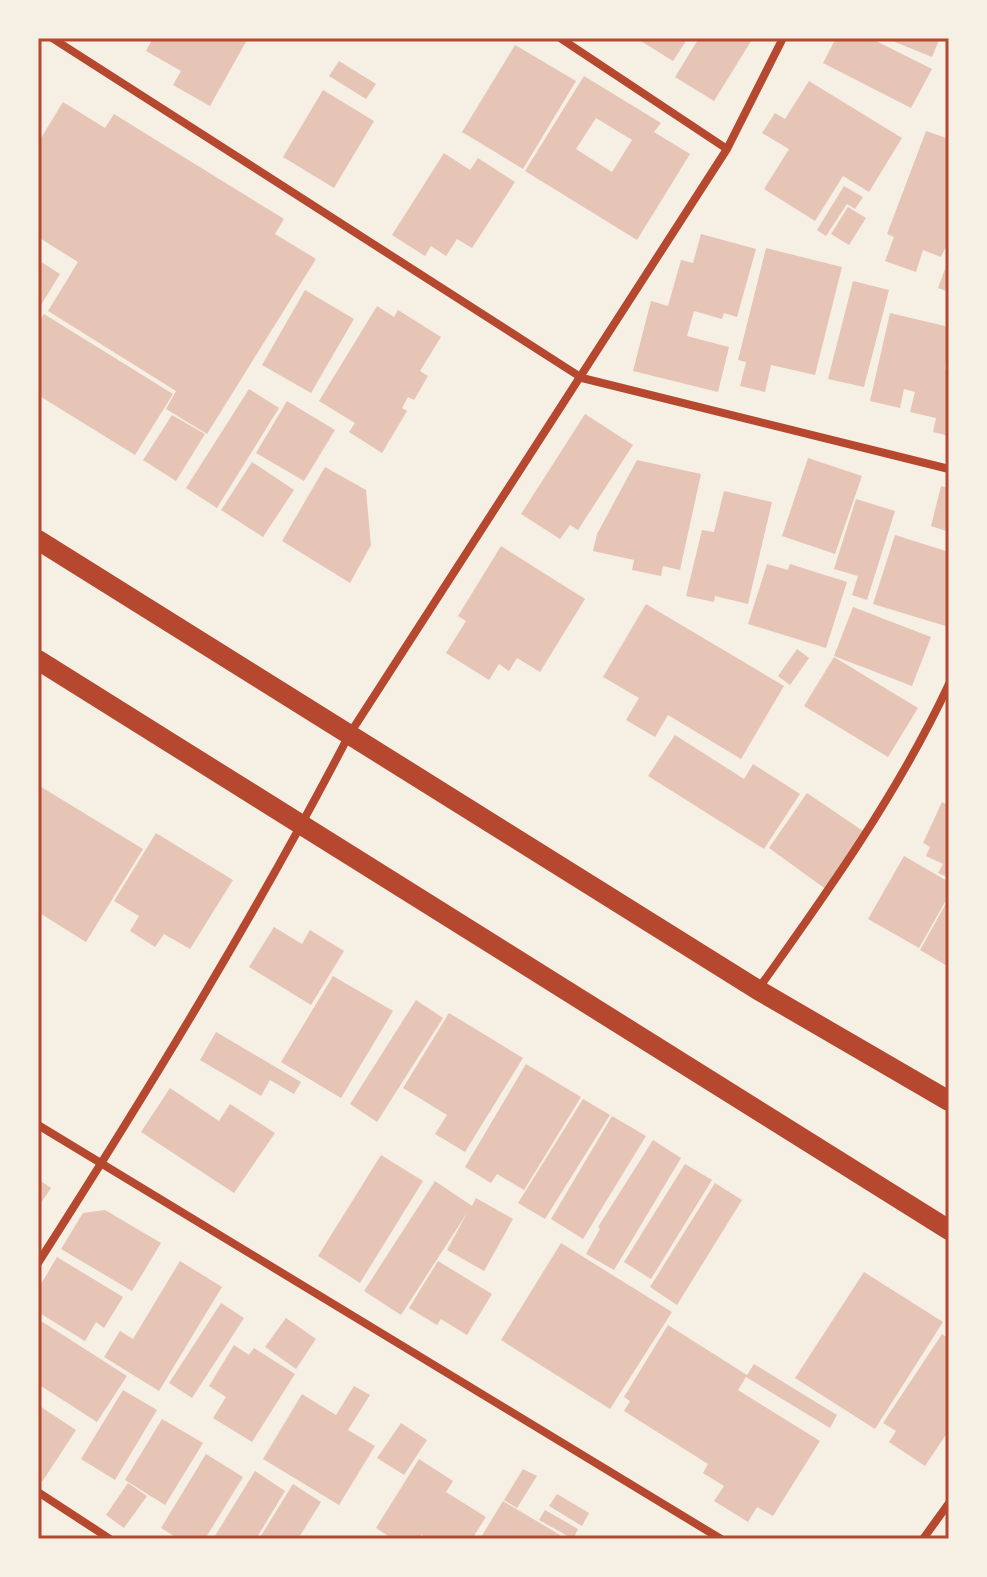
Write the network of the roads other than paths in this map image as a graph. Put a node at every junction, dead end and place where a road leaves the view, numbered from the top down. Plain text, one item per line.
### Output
1 (52, 38) edge
2 (560, 38) edge
3 (783, 38) edge
4 (727, 149) junction
5 (582, 378) junction
6 (949, 469) edge
7 (38, 540) edge
8 (38, 660) edge
9 (949, 684) edge
10 (349, 735) junction
11 (301, 827) junction
12 (758, 990) junction
13 (949, 1101) edge
14 (38, 1125) edge
15 (101, 1164) junction
16 (949, 1230) edge
17 (38, 1263) edge
18 (38, 1492) edge
19 (949, 1503) edge
20 (110, 1539) edge
21 (721, 1539) edge
22 (923, 1539) edge

1 - 5 street
2 - 4 street
3 - 4 street
4 - 5 street
5 - 6 street
5 - 10 street
7 - 10 main road
8 - 11 main road
9 - 12 street
10 - 11 street
10 - 12 main road
11 - 15 street
11 - 16 main road
12 - 13 main road
14 - 15 street
15 - 17 street
15 - 21 street
18 - 20 street
19 - 22 street

